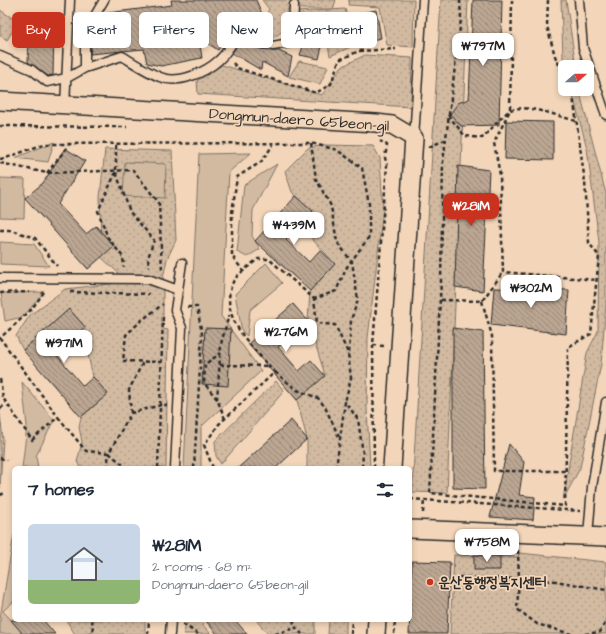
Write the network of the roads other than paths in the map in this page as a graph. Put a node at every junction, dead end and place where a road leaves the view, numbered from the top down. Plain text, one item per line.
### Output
1 (70, 0) edge
2 (104, 0) edge
3 (423, 0) edge
4 (579, 0) edge
5 (294, 5) dead end
6 (0, 56) edge
7 (85, 68) junction
8 (67, 78) junction
9 (0, 101) edge
10 (65, 106) junction
11 (606, 115) edge
12 (421, 143) junction
13 (182, 263) dead end
14 (0, 278) edge
15 (178, 290) junction
16 (606, 402) edge
17 (175, 466) edge
18 (392, 466) edge
19 (412, 529) edge
20 (588, 536) junction
21 (606, 537) edge
22 (175, 622) edge
23 (377, 622) edge
24 (170, 634) edge
25 (376, 634) edge

1 - 8 lane
2 - 7 lane
3 - 12 lane
4 - 11 lane
5 - 7 lane
6 - 8 lane
7 - 8 lane
8 - 10 lane
9 - 10 street, Dongmun-daero 65beon-gil
10 - 12 street, Dongmun-daero 65beon-gil
12 - 18 street
13 - 15 lane
14 - 15 lane
15 - 17 lane
16 - 20 lane
19 - 20 street
20 - 21 street
22 - 24 lane
23 - 25 street

